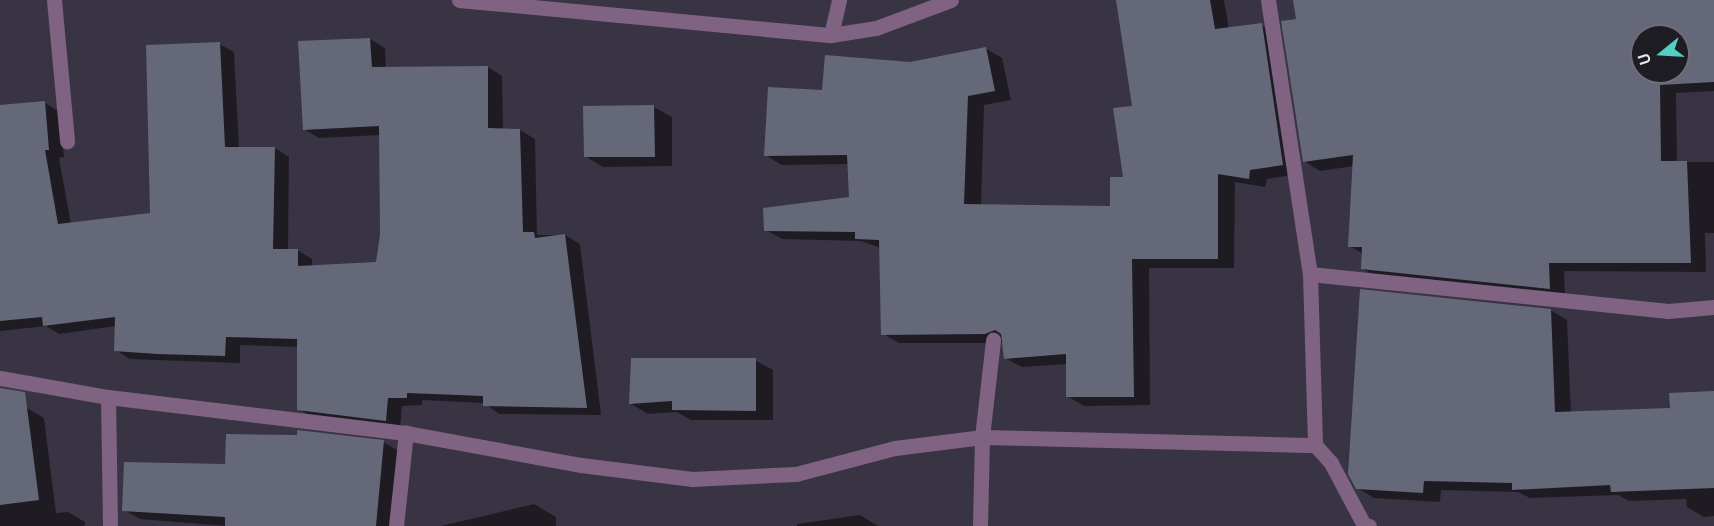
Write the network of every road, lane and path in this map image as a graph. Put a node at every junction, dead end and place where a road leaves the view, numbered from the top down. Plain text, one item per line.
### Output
1 (54, 0) edge
2 (459, 0) edge
3 (839, 0) edge
4 (951, 0) edge
5 (1268, 0) edge
6 (831, 35) junction
7 (68, 141) dead end
8 (1310, 274) junction
9 (1714, 307) edge
10 (993, 340) dead end
11 (0, 378) edge
12 (108, 397) junction
13 (405, 433) junction
14 (982, 437) junction
15 (1315, 445) junction
16 (110, 526) edge
17 (396, 526) edge
18 (980, 526) edge
19 (1366, 526) edge

1 - 7 street
2 - 6 street
3 - 6 street
4 - 6 street
5 - 8 street
8 - 9 street
8 - 15 street
10 - 14 street
11 - 12 street
12 - 13 street
12 - 16 street
13 - 14 street
13 - 17 street
14 - 15 street
14 - 18 street
15 - 19 street

